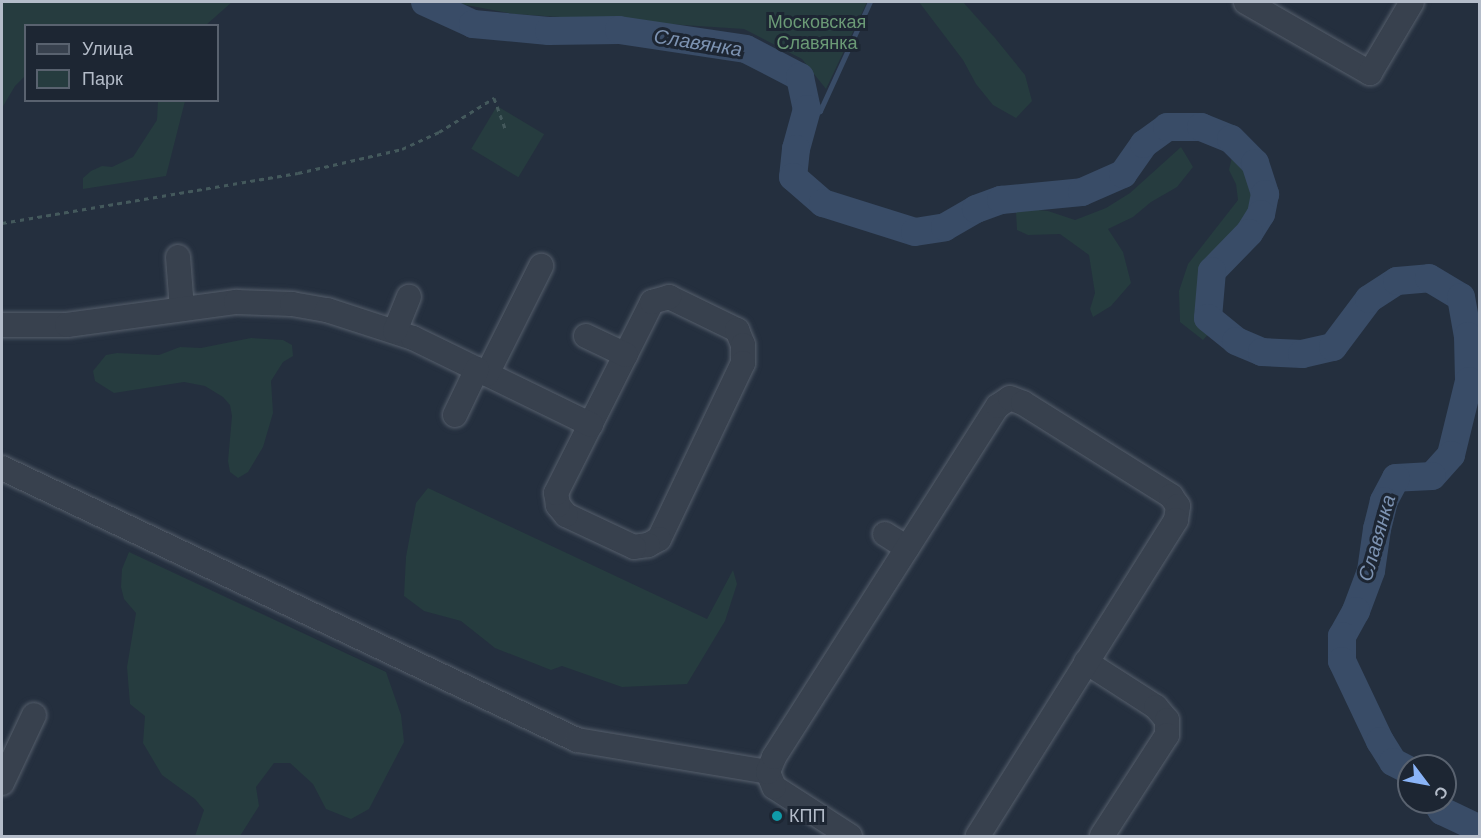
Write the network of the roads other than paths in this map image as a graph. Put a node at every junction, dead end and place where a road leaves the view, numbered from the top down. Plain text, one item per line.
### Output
1 (1245, 2) edge
2 (1412, 2) edge
3 (178, 257) dead end
4 (541, 266) dead end
5 (409, 297) dead end
6 (182, 309) junction
7 (2, 325) edge
8 (395, 331) junction
9 (586, 336) dead end
10 (626, 355) junction
11 (482, 372) junction
12 (455, 415) dead end
13 (591, 425) junction
14 (2, 468) edge
15 (885, 534) dead end
16 (907, 548) junction
17 (1086, 662) junction
18 (34, 715) dead end
19 (768, 772) junction
20 (2, 783) edge
21 (850, 837) edge
22 (978, 837) edge
23 (1102, 837) edge

1 - 2 lane
3 - 6 lane
4 - 11 lane
5 - 8 lane
6 - 7 lane
6 - 8 lane
8 - 11 lane
9 - 10 lane
10 - 13 lane
10 - 13 lane
11 - 12 lane
11 - 13 lane
14 - 19 lane
15 - 16 lane
16 - 17 lane
16 - 19 lane
17 - 22 lane
17 - 23 lane
18 - 20 lane
19 - 21 lane

